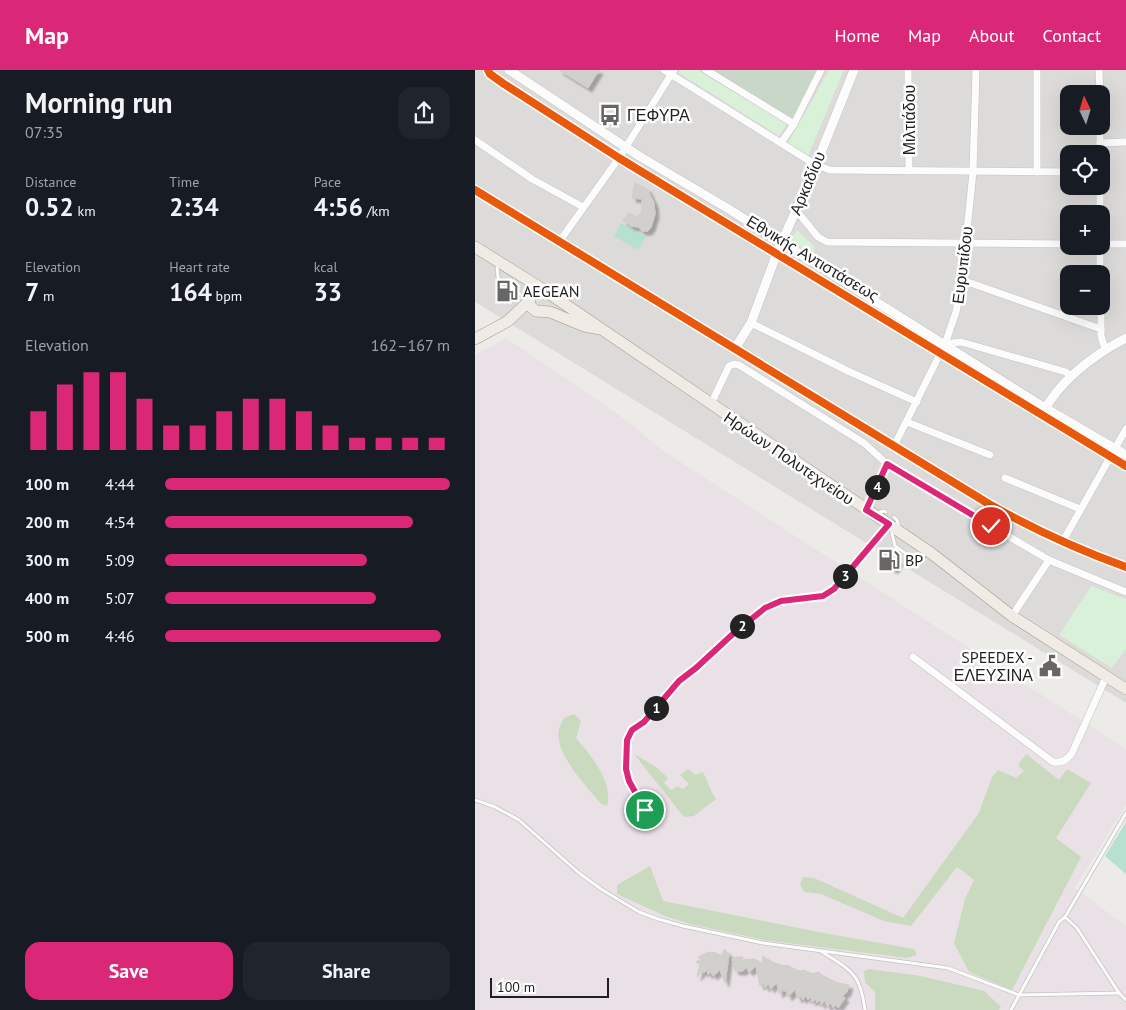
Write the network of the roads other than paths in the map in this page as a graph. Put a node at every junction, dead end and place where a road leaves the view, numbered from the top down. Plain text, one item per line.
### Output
1 (488, 70) edge
2 (509, 70) edge
3 (664, 70) edge
4 (706, 70) edge
5 (821, 70) edge
6 (855, 70) edge
7 (908, 70) edge
8 (976, 70) edge
9 (1037, 70) edge
10 (1099, 70) edge
11 (673, 72) edge
12 (1099, 85) edge
13 (794, 124) junction
14 (1100, 135) edge
15 (475, 140) edge
16 (1126, 142) edge
17 (781, 143) junction
18 (1100, 143) joint
19 (625, 147) junction
20 (619, 158) junction
21 (816, 165) junction
22 (909, 171) junction
23 (973, 172) junction
24 (1037, 172) junction
25 (1060, 172) edge
26 (475, 190) edge
27 (583, 207) junction
28 (796, 210) junction
29 (559, 242) junction
30 (782, 242) junction
31 (965, 243) junction
32 (1060, 244) edge
33 (1126, 244) edge
34 (1110, 245) edge
35 (475, 248) edge
36 (777, 253) junction
37 (502, 266) junction
38 (962, 280) junction
39 (546, 292) junction
40 (529, 299) junction
41 (541, 311) junction
42 (1101, 315) edge
43 (508, 321) junction
44 (751, 323) junction
45 (1101, 328) junction
46 (600, 329) junction
47 (1126, 338) edge
48 (475, 339) edge
49 (943, 348) junction
50 (1105, 349) junction
51 (734, 350) junction
52 (1071, 377) junction
53 (917, 402) junction
54 (711, 404) junction
55 (1043, 411) junction
56 (907, 422) junction
57 (1126, 429) edge
58 (894, 446) junction
59 (1115, 448) junction
60 (1126, 454) edge
61 (990, 455) dead end
62 (1111, 457) junction
63 (887, 464) junction
64 (1126, 466) edge
65 (1005, 478) dead end
66 (1079, 509) junction
67 (870, 512) junction
68 (886, 512) dead end
69 (893, 525) junction
70 (1063, 541) junction
71 (1049, 560) junction
72 (1126, 567) edge
73 (1126, 592) edge
74 (1012, 616) junction
75 (913, 657) dead end
76 (1106, 677) junction
77 (1126, 690) edge
78 (475, 800) edge
79 (645, 810) dead end
80 (1126, 813) edge
81 (1065, 917) junction
82 (819, 950) junction
83 (1119, 993) junction
84 (1019, 995) junction
85 (1126, 1000) edge
86 (865, 1010) edge
87 (1011, 1010) edge

1 - 20 street, Εθνικής Αντιστάσεως
2 - 19 street, Εθνικής Αντιστάσεως
3 - 11 street
4 - 13 street
5 - 13 street
6 - 21 street, Αρκαδίου
7 - 22 street, Μιλτιάδου
8 - 23 street, Ευρυπίδου
9 - 24 street
10 - 12 street
11 - 17 street
11 - 19 street
13 - 17 street
14 - 18 street
15 - 27 street
16 - 18 street
17 - 21 street
19 - 20 street
19 - 30 street, Εθνικής Αντιστάσεως
20 - 27 street
20 - 36 street, Εθνικής Αντιστάσεως
21 - 22 street
21 - 28 street, Αρκαδίου
22 - 23 street
23 - 24 street
23 - 31 street, Ευρυπίδου
24 - 25 street
26 - 29 street
27 - 29 street
28 - 30 street, Αρκαδίου
28 - 31 street
29 - 51 street
30 - 36 street, Αρκαδίου
30 - 49 street, Εθνικής Αντιστάσεως
31 - 32 street
31 - 38 street, Ευρυπίδου
33 - 34 street
35 - 37 main road, Ηρώων Πολυτεχνείου
36 - 44 street, Αρκαδίου
36 - 49 street, Εθνικής Αντιστάσεως
37 - 39 main road, Ηρώων Πολυτεχνείου
37 - 40 main road, Ηρώων Πολυτεχνείου
38 - 45 street
38 - 49 street, Ευρυπίδου
39 - 40 main road
39 - 41 main road
39 - 46 main road, Ηρώων Πολυτεχνείου
40 - 41 main road, Ηρώων Πολυτεχνείου
40 - 43 main road
41 - 43 main road
41 - 46 main road, Ηρώων Πολυτεχνείου
42 - 45 street
43 - 48 main road
44 - 51 street, Αρκαδίου
44 - 53 street
45 - 50 street
46 - 54 main road, Ηρώων Πολυτεχνείου
47 - 50 street
49 - 52 street
49 - 53 street, Ευρυπίδου
49 - 55 street, Εθνικής Αντιστάσεως
50 - 52 street
51 - 58 street
52 - 55 street
53 - 56 street, Ευρυπίδου
54 - 63 street
54 - 67 main road, Ηρώων Πολυτεχνείου
55 - 59 street, Εθνικής Αντιστάσεως
55 - 62 street, Εθνικής Αντιστάσεως
56 - 58 street, Ευρυπίδου
56 - 61 street
57 - 59 street
58 - 70 street
59 - 60 street, Εθνικής Αντιστάσεως
59 - 62 street
62 - 64 street, Εθνικής Αντιστάσεως
62 - 66 street
63 - 67 street
63 - 71 street
65 - 66 street
66 - 70 street
67 - 68 lane
67 - 69 main road, Ηρώων Πολυτεχνείου
69 - 74 main road, Ηρώων Πολυτεχνείου
69 - 79 lane
70 - 72 street
71 - 73 street
71 - 74 street
74 - 76 main road, Ηρώων Πολυτεχνείου
75 - 76 street
76 - 77 main road, Ηρώων Πολυτεχνείου
78 - 82 lane
80 - 81 lane
81 - 83 lane
81 - 84 lane
82 - 84 lane
82 - 86 lane
83 - 84 lane
83 - 85 lane
84 - 87 lane

